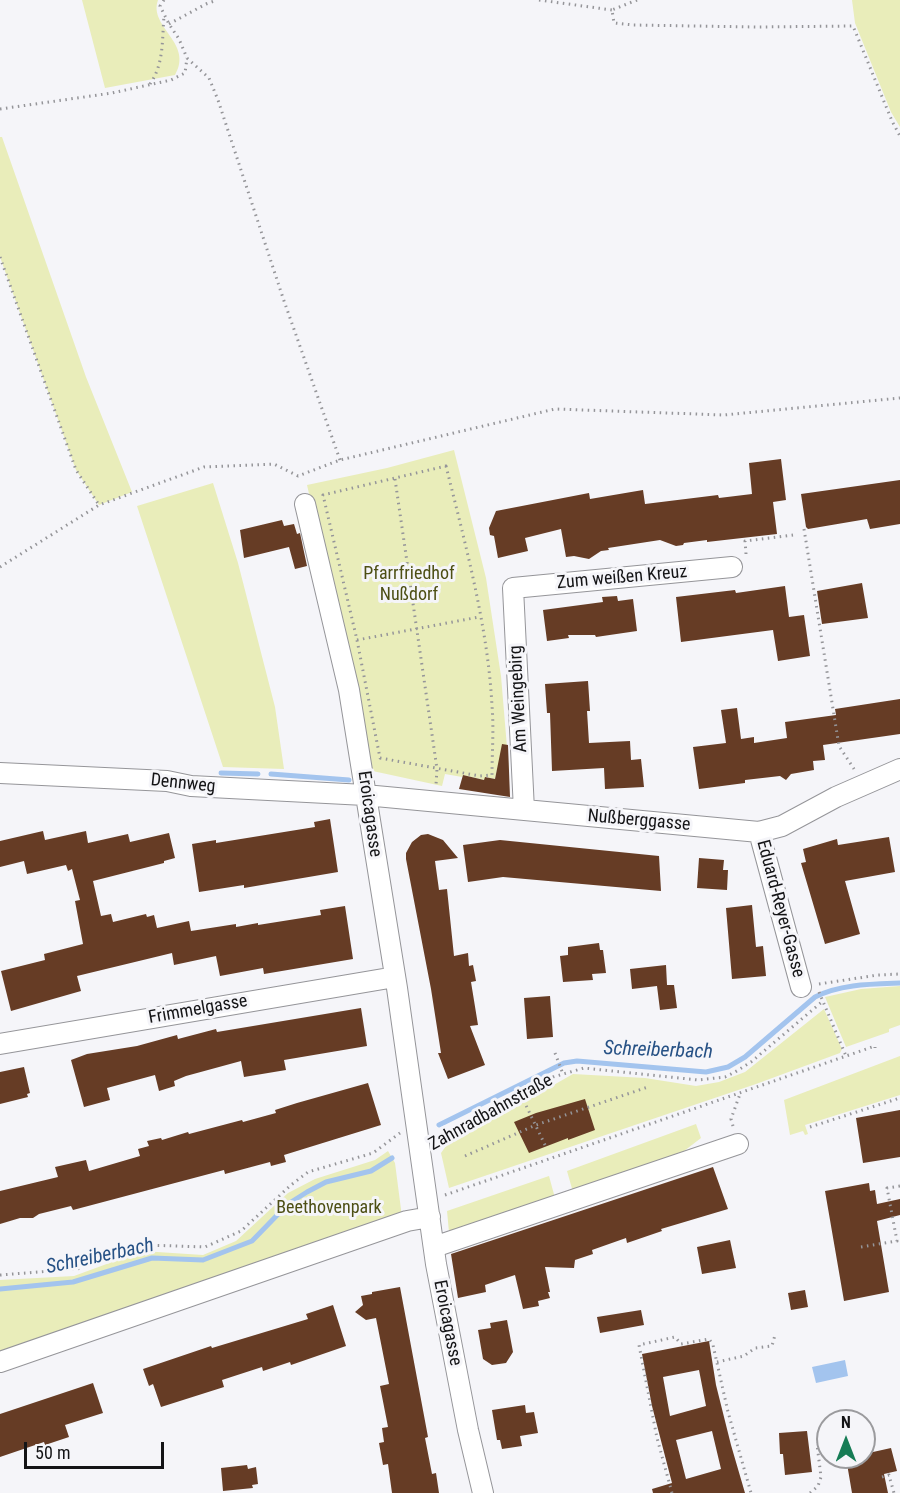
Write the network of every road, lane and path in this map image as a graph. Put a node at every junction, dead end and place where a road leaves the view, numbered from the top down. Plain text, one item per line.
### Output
1 (164, 0) edge
2 (217, 0) edge
3 (539, 0) edge
4 (637, 0) edge
5 (612, 10) junction
6 (164, 14) junction
7 (169, 24) junction
8 (187, 58) junction
9 (150, 85) junction
10 (0, 109) edge
11 (900, 136) edge
12 (0, 257) edge
13 (900, 398) edge
14 (340, 460) junction
15 (395, 479) junction
16 (323, 495) dead end
17 (306, 504) dead end
18 (99, 505) junction
19 (804, 529) dead end
20 (793, 535) dead end
21 (0, 567) edge
22 (732, 567) joint
23 (513, 588) joint
24 (479, 617) junction
25 (417, 628) junction
26 (357, 640) dead end
27 (380, 758) dead end
28 (437, 769) junction
29 (900, 769) edge
30 (854, 770) dead end
31 (0, 773) edge
32 (365, 795) junction
33 (434, 801) junction
34 (524, 810) junction
35 (759, 832) junction
36 (900, 974) edge
37 (395, 977) junction
38 (808, 986) joint
39 (0, 1044) edge
40 (876, 1048) dead end
41 (555, 1053) dead end
42 (846, 1056) junction
43 (562, 1072) junction
44 (648, 1087) dead end
45 (740, 1094) junction
46 (521, 1095) junction
47 (900, 1098) edge
48 (536, 1125) junction
49 (810, 1127) dead end
50 (417, 1128) junction
51 (738, 1144) joint
52 (546, 1147) dead end
53 (420, 1152) junction
54 (465, 1156) dead end
55 (900, 1186) edge
56 (429, 1209) junction
57 (434, 1247) junction
58 (861, 1247) dead end
59 (0, 1275) edge
60 (775, 1335) dead end
61 (0, 1362) edge
62 (717, 1362) junction
63 (820, 1469) edge
64 (882, 1477) dead end
65 (483, 1493) edge
66 (672, 1493) edge
67 (751, 1493) edge
68 (810, 1493) edge
69 (894, 1493) edge

1 - 6 path
2 - 7 path
3 - 5 path
4 - 5 path
5 - 11 path
6 - 7 path
6 - 9 path
7 - 8 path
8 - 9 path
8 - 14 path
9 - 10 path
12 - 18 path
13 - 14 path
14 - 18 path
15 - 16 path
15 - 24 path
15 - 25 path
17 - 32 street, Eroicagasse
18 - 21 path
19 - 30 path
20 - 22 path
22 - 23 street, Zum weißen Kreuz
23 - 34 street, Am Weingebirg
24 - 25 path
24 - 28 path
25 - 26 path
25 - 28 path
27 - 28 path
28 - 33 path
29 - 35 street, Nußberggasse
31 - 32 street, Dennweg
32 - 33 street, Nußberggasse
32 - 37 street, Eroicagasse
33 - 34 street, Nußberggasse
34 - 35 street, Nußberggasse
35 - 38 street, Eduard-Reyer-Gasse
36 - 38 path
37 - 39 street, Frimmelgasse
37 - 50 street, Eroicagasse
40 - 42 path
41 - 43 path
42 - 43 path, Zahnradbahnstraße
42 - 45 path
43 - 46 path, Zahnradbahnstraße
44 - 48 path
45 - 51 path
45 - 56 path
46 - 48 path
46 - 53 path, Zahnradbahnstraße
47 - 49 path
48 - 52 path
48 - 54 path
50 - 53 street, Eroicagasse
50 - 59 path
51 - 57 street
53 - 56 street, Eroicagasse
55 - 58 path
56 - 57 street, Eroicagasse
56 - 61 street
57 - 65 street, Eroicagasse
60 - 62 path
62 - 66 path
62 - 67 path
63 - 68 path
64 - 69 path

